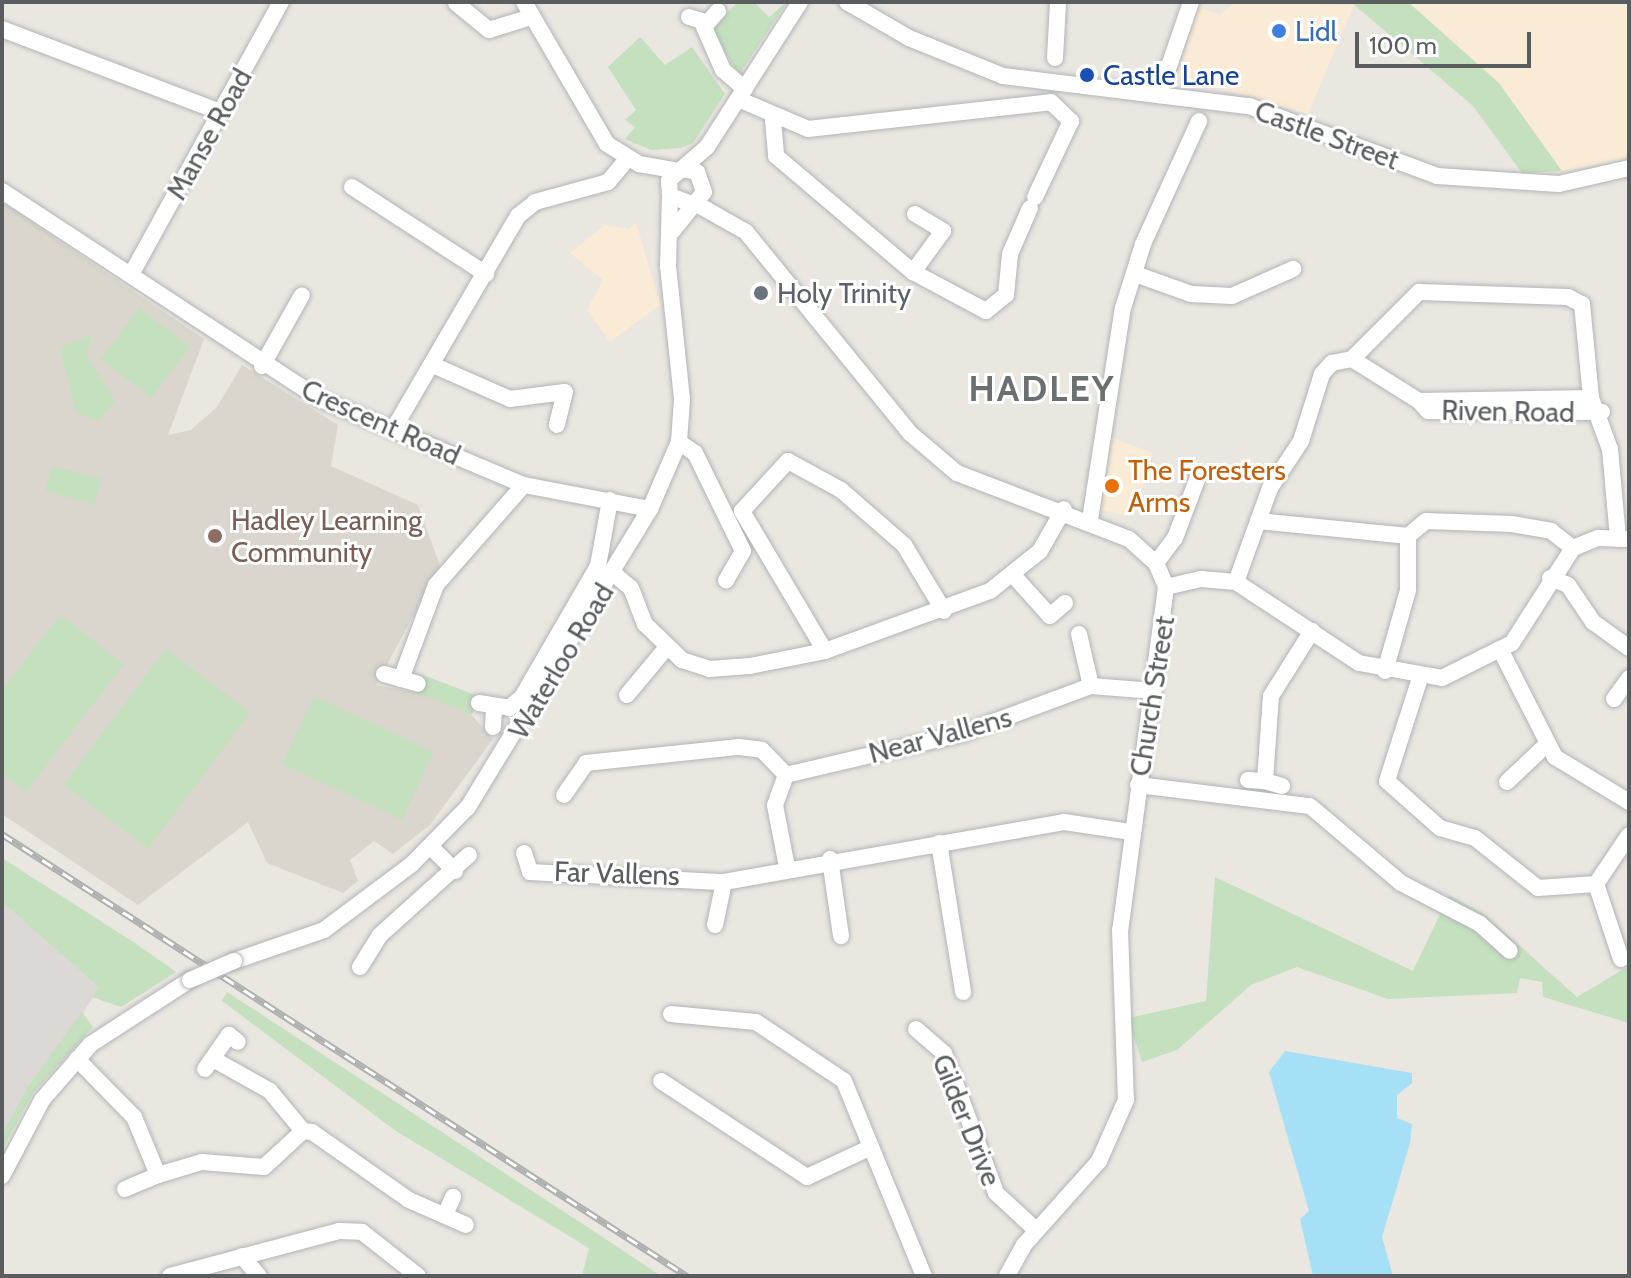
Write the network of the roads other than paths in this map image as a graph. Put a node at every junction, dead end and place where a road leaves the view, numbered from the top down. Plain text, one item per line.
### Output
1 (281, 2) edge
2 (800, 2) edge
3 (847, 2) edge
4 (1058, 2) edge
5 (1191, 2) edge
6 (456, 3) edge
7 (526, 10) edge
8 (718, 11) dead end
9 (2, 29) edge
10 (1055, 58) dead end
11 (742, 94) junction
12 (1159, 95) junction
13 (221, 112) junction
14 (773, 120) junction
15 (1199, 121) dead end
16 (707, 147) junction
17 (634, 161) junction
18 (1629, 168) edge
19 (680, 170) junction
20 (702, 178) junction
21 (352, 187) dead end
22 (2, 191) edge
23 (669, 194) junction
24 (693, 204) junction
25 (915, 214) dead end
26 (670, 234) junction
27 (1293, 269) dead end
28 (135, 271) junction
29 (913, 272) junction
30 (486, 274) junction
31 (1138, 275) junction
32 (302, 295) dead end
33 (1352, 359) junction
34 (262, 366) junction
35 (435, 366) junction
36 (1591, 398) junction
37 (1419, 401) junction
38 (1602, 412) junction
39 (557, 425) dead end
40 (394, 428) junction
41 (679, 442) junction
42 (1610, 449) junction
43 (1629, 449) edge
44 (1198, 477) dead end
45 (524, 485) junction
46 (610, 500) junction
47 (650, 509) junction
48 (1064, 509) junction
49 (1090, 520) junction
50 (1263, 523) junction
51 (1624, 539) edge
52 (1408, 542) junction
53 (1573, 548) junction
54 (1156, 563) junction
55 (613, 573) junction
56 (1013, 575) junction
57 (1550, 578) junction
58 (726, 581) dead end
59 (1236, 582) junction
60 (1166, 587) junction
61 (1065, 603) dead end
62 (944, 611) junction
63 (1312, 631) junction
64 (1079, 634) dead end
65 (667, 647) junction
66 (1629, 648) edge
67 (825, 651) junction
68 (1501, 651) junction
69 (1385, 671) junction
70 (384, 674) dead end
71 (1420, 678) junction
72 (1629, 678) edge
73 (401, 679) junction
74 (418, 684) dead end
75 (1091, 686) junction
76 (1154, 691) junction
77 (627, 695) dead end
78 (1614, 699) dead end
79 (493, 727) dead end
80 (1545, 746) junction
81 (786, 775) junction
82 (1248, 780) dead end
83 (1265, 781) junction
84 (1507, 782) dead end
85 (1138, 785) junction
86 (1282, 786) dead end
87 (564, 795) dead end
88 (1629, 802) edge
89 (1131, 832) junction
90 (1629, 835) edge
91 (939, 843) junction
92 (431, 847) junction
93 (524, 853) dead end
94 (469, 855) dead end
95 (830, 859) junction
96 (787, 867) junction
97 (455, 871) junction
98 (724, 882) junction
99 (1596, 884) junction
100 (715, 925) dead end
101 (841, 936) dead end
102 (1510, 951) dead end
103 (361, 955) dead end
104 (1619, 960) edge
105 (963, 992) dead end
106 (671, 1014) dead end
107 (916, 1029) dead end
108 (238, 1042) dead end
109 (77, 1059) junction
110 (661, 1081) dead end
111 (303, 1131) junction
112 (871, 1147) junction
113 (158, 1175) junction
114 (2, 1176) edge
115 (125, 1189) dead end
116 (453, 1197) dead end
117 (445, 1215) junction
118 (466, 1225) dead end
119 (1036, 1230) junction
120 (242, 1256) junction
121 (921, 1275) edge
122 (170, 1276) edge
123 (259, 1276) edge
124 (418, 1276) edge
125 (1007, 1276) edge

1 - 13 street, Manse Road
2 - 11 street
3 - 12 street, Castle Street
4 - 10 street
5 - 12 street
6 - 7 street
7 - 17 street
8 - 11 street
9 - 13 street
11 - 14 street
11 - 16 street
12 - 18 street, Castle Street
13 - 28 street, Manse Road
14 - 29 street
14 - 29 street
15 - 31 street
16 - 19 street
16 - 20 street
17 - 19 street
17 - 23 street
17 - 30 street
19 - 20 street
19 - 23 street
20 - 24 street
21 - 30 street
22 - 28 street, Crescent Road
23 - 24 street, Church Street
23 - 26 street, Waterloo Road
24 - 26 street
24 - 48 street, Church Street
25 - 29 street
26 - 41 street, Waterloo Road
27 - 31 street
28 - 34 street, Crescent Road
30 - 35 street
31 - 49 street
32 - 34 street
33 - 36 street
33 - 37 street, Riven Road
33 - 50 street
34 - 40 street, Crescent Road
35 - 39 street
35 - 40 street
36 - 37 street, Riven Road
36 - 38 street
37 - 38 street, Riven Road
38 - 42 street
40 - 45 street, Crescent Road
41 - 47 street, Waterloo Road
41 - 58 street
42 - 43 street
42 - 51 street
44 - 54 street
45 - 46 street, Crescent Road
45 - 73 street
46 - 47 street, Crescent Road
46 - 79 street
47 - 55 street, Waterloo Road
48 - 49 street, Church Street
48 - 56 street
49 - 54 street, Church Street
50 - 52 street
50 - 59 street
51 - 53 street
52 - 53 street
52 - 69 street
53 - 57 street
54 - 60 street, Church Street
55 - 65 street
55 - 92 street, Waterloo Road
56 - 61 street
56 - 62 street
57 - 66 street
57 - 68 street
59 - 60 street
59 - 63 street
60 - 76 street, Church Street
62 - 67 street
62 - 67 street
63 - 69 street
63 - 83 street
64 - 75 street
65 - 67 street
65 - 77 street
68 - 71 street
68 - 80 street
69 - 71 street
70 - 73 street
71 - 99 street
72 - 78 street
73 - 74 street
75 - 76 street, Near Vallens
75 - 81 street, Near Vallens
76 - 85 street, Church Street
80 - 84 street
80 - 88 street
81 - 87 street
81 - 96 street
82 - 83 street
83 - 86 street
85 - 89 street, Church Street
85 - 102 street
89 - 91 street, Far Vallens
89 - 119 street, Church Street
90 - 99 street
91 - 95 street, Far Vallens
91 - 105 street
92 - 97 street
92 - 109 street, Waterloo Road, bridge
93 - 98 street, Far Vallens
94 - 97 street
95 - 96 street, Far Vallens
95 - 101 street
96 - 98 street, Far Vallens
97 - 103 street
98 - 100 street
99 - 104 street
106 - 112 street
107 - 119 street, Gilder Drive
108 - 111 street
109 - 113 street
109 - 114 street
110 - 112 street
111 - 113 street
111 - 117 street
112 - 121 street
113 - 115 street
116 - 117 street
117 - 118 street
119 - 125 street, Church Street
120 - 122 street
120 - 123 street
120 - 124 street

